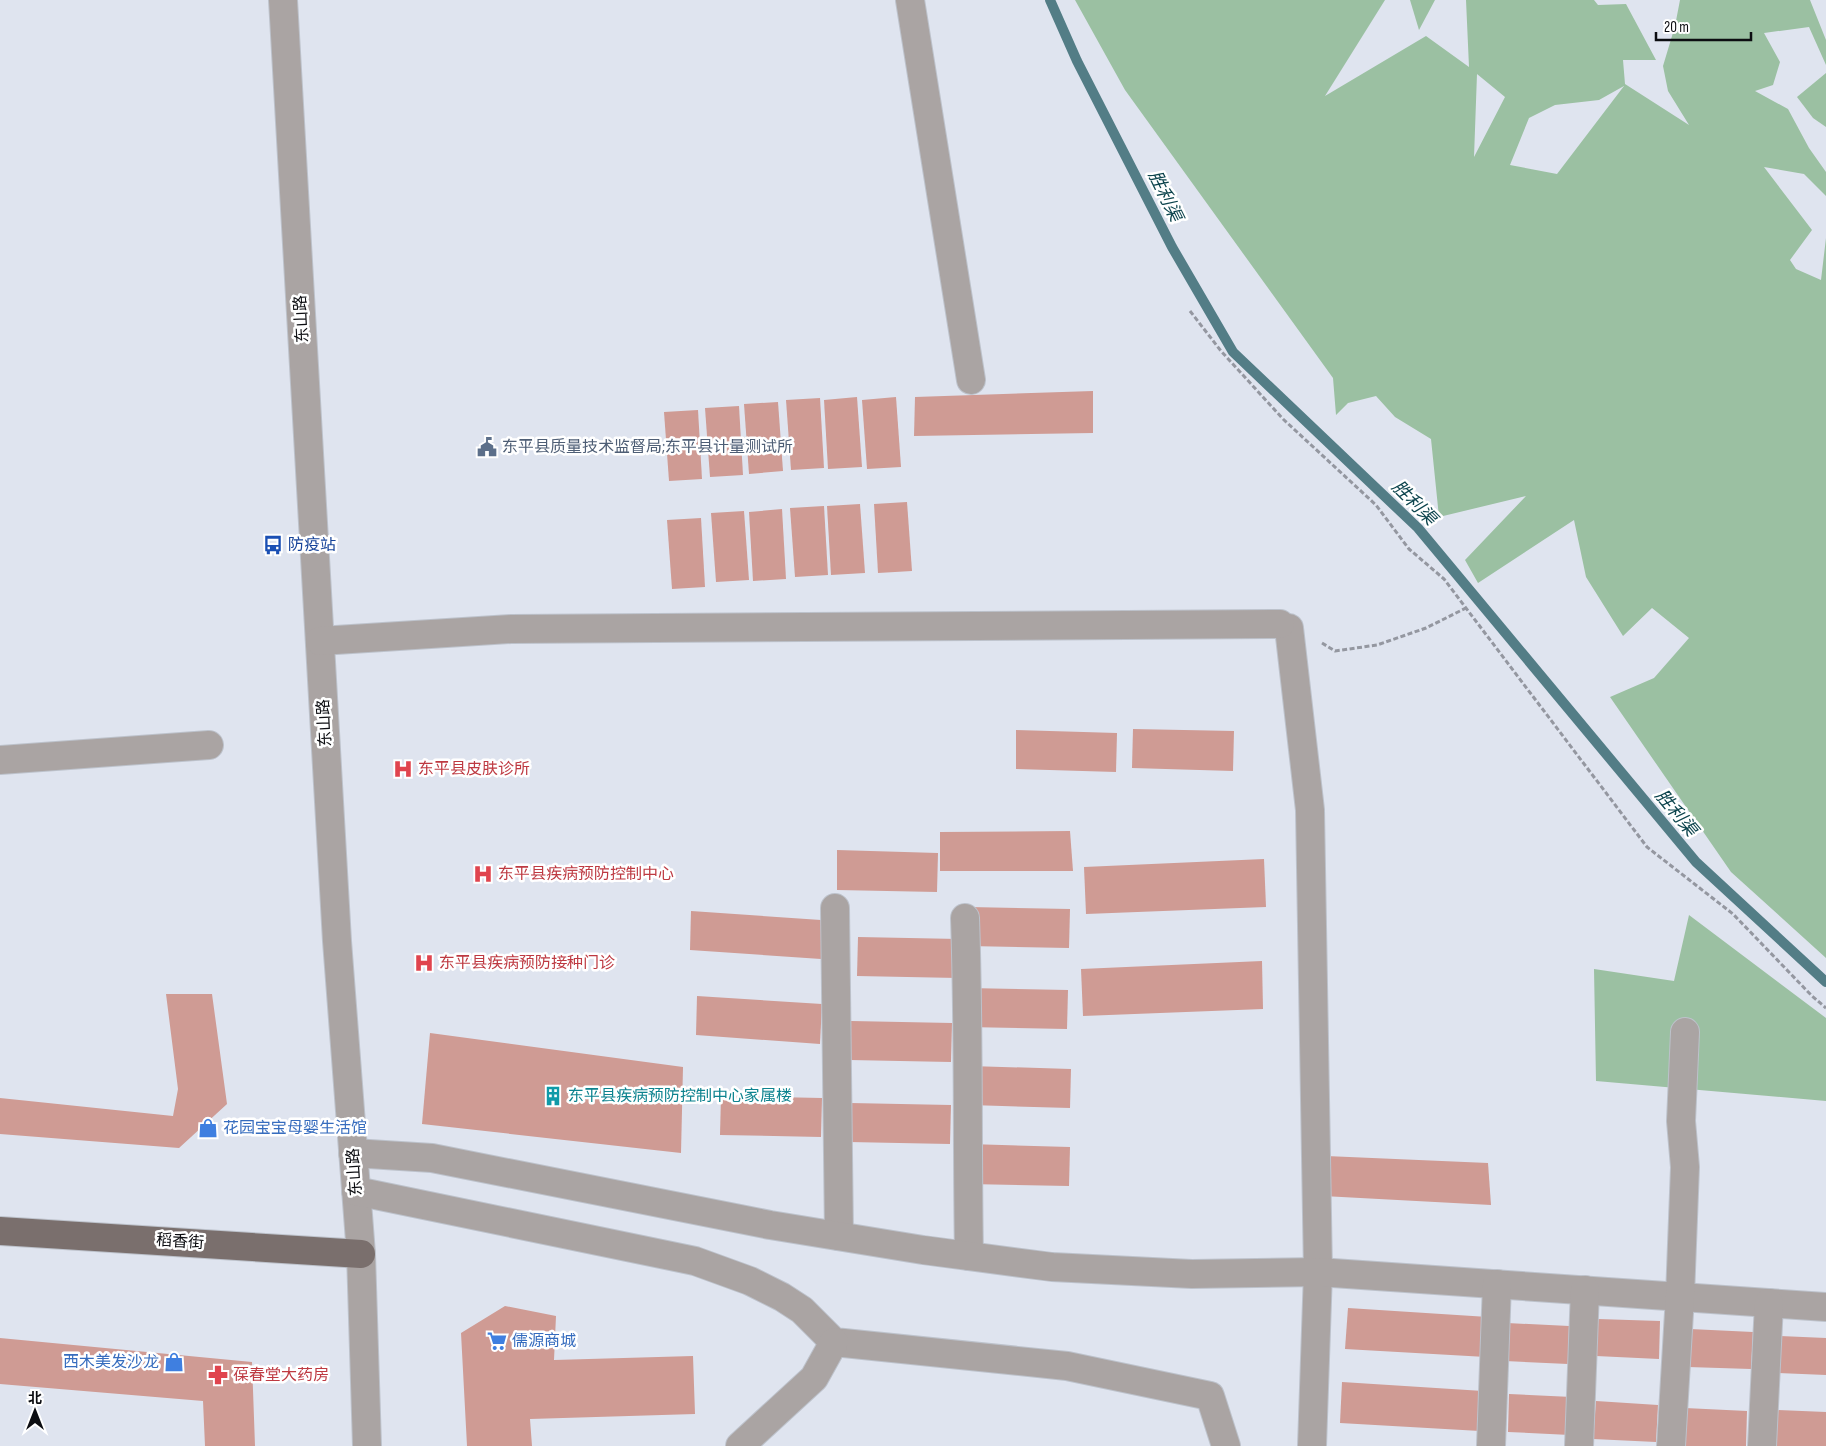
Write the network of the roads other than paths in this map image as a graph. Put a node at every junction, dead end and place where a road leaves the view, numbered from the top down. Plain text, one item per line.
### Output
1 (283, 0) edge
2 (910, 0) edge
3 (971, 380) dead end
4 (320, 641) junction
5 (209, 745) dead end
6 (0, 760) edge
7 (835, 908) dead end
8 (965, 918) dead end
9 (1685, 1032) dead end
10 (353, 1153) junction
11 (356, 1191) junction
12 (0, 1231) edge
13 (839, 1236) junction
14 (361, 1254) junction
15 (969, 1256) junction
16 (1318, 1272) junction
17 (1497, 1284) junction
18 (1585, 1290) junction
19 (1680, 1296) junction
20 (1769, 1303) junction
21 (1826, 1307) edge
22 (834, 1342) junction
23 (366, 1446) edge
24 (740, 1446) edge
25 (1226, 1446) edge
26 (1312, 1446) edge
27 (1491, 1446) edge
28 (1579, 1446) edge
29 (1671, 1446) edge
30 (1762, 1446) edge

1 - 4 street, 东山路
2 - 3 street
4 - 10 street, 东山路
4 - 16 street
5 - 6 street
7 - 13 street
8 - 15 street
9 - 19 street
10 - 11 street, 东山路
10 - 13 street
11 - 14 street, 东山路
11 - 22 street
12 - 14 main road, 稻香街
13 - 15 street
14 - 23 street, 东山路
15 - 16 street
16 - 17 street
16 - 26 street
17 - 18 street
17 - 27 street
18 - 19 street
18 - 28 street
19 - 20 street
19 - 29 street
20 - 21 street
20 - 30 street
22 - 24 street
22 - 25 street

